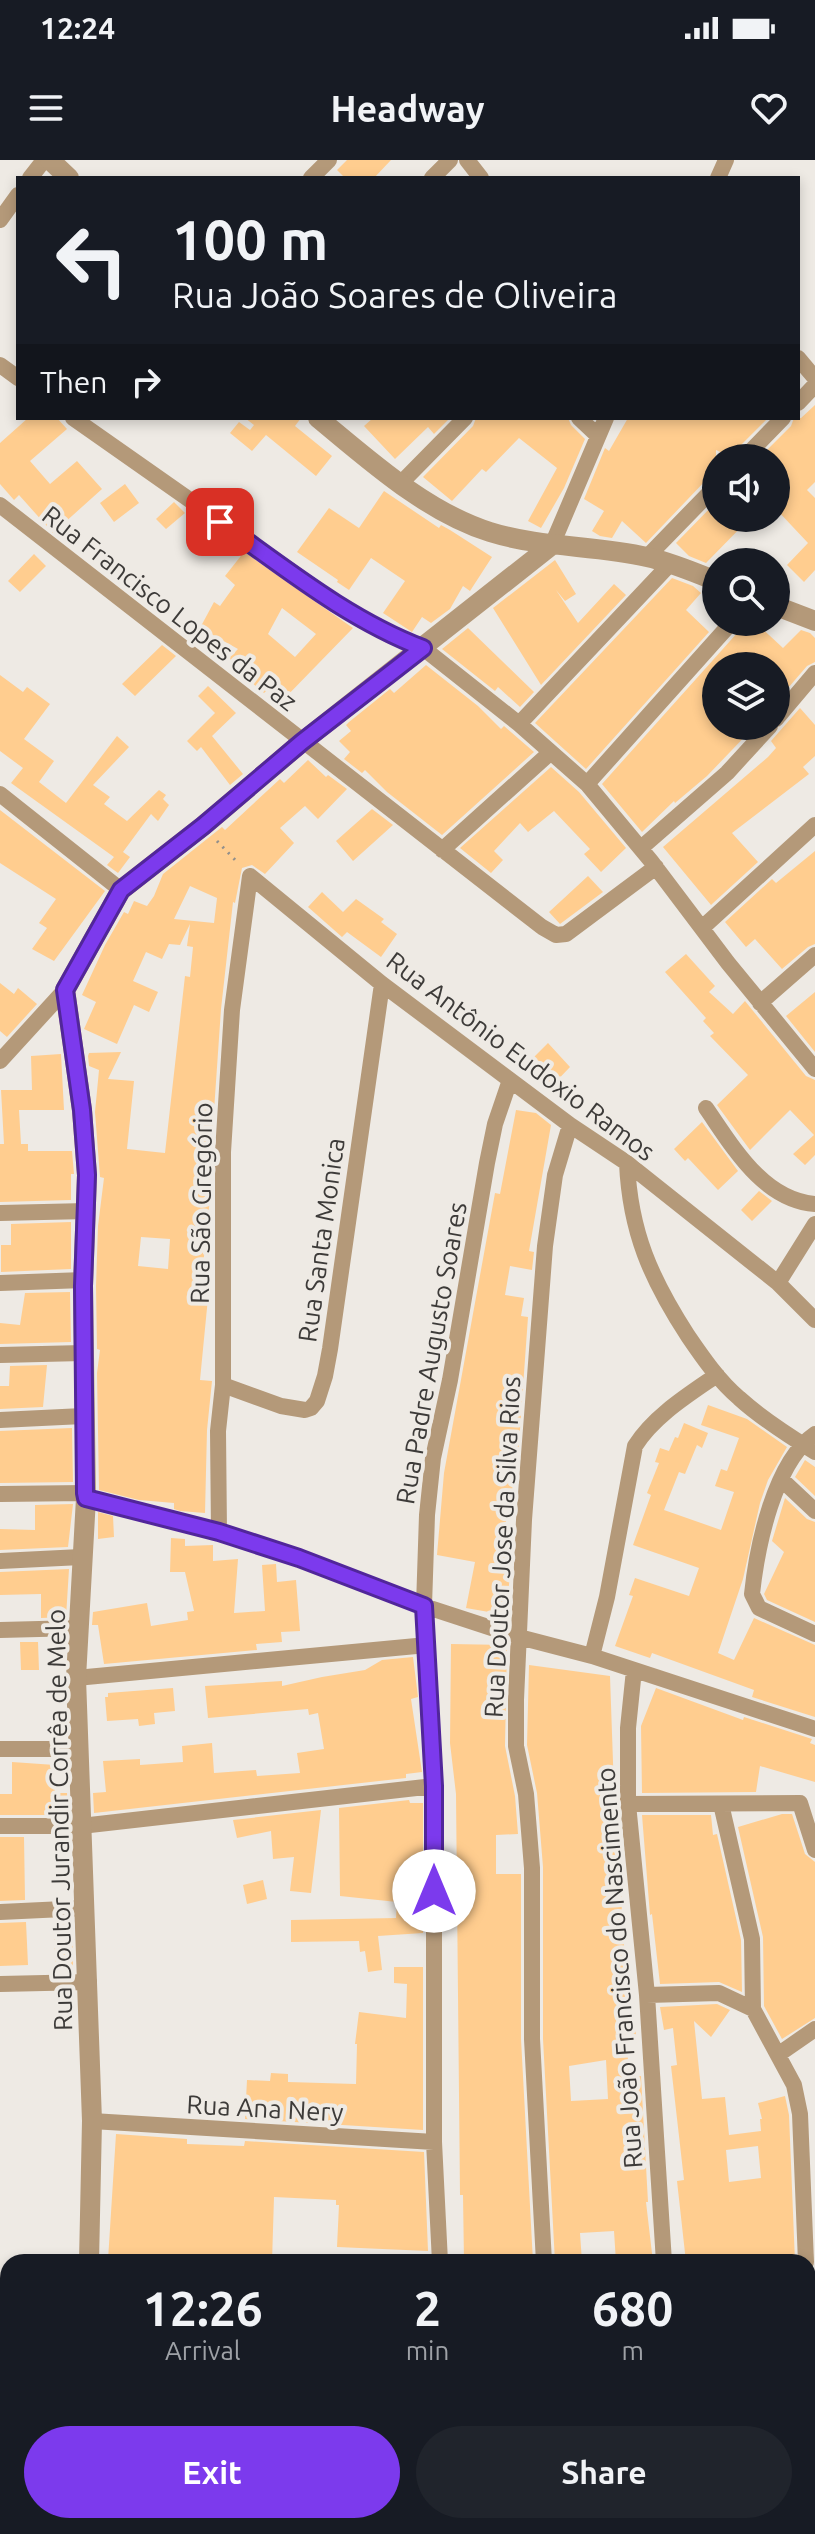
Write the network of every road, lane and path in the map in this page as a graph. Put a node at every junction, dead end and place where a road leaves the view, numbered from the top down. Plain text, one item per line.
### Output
1 (44, 160) edge
2 (50, 160) edge
3 (329, 160) edge
4 (450, 160) edge
5 (467, 160) edge
6 (32, 176) edge
7 (67, 176) edge
8 (313, 176) edge
9 (434, 176) edge
10 (479, 176) edge
11 (16, 198) edge
12 (0, 220) edge
13 (800, 360) edge
14 (815, 378) edge
15 (815, 385) edge
16 (800, 401) edge
17 (76, 420) edge
18 (326, 420) edge
19 (463, 420) edge
20 (581, 420) edge
21 (605, 420) edge
22 (781, 420) edge
23 (598, 436) junction
24 (758, 444) edge
25 (401, 483) junction
26 (702, 500) edge
27 (0, 505) edge
28 (552, 545) junction
29 (647, 557) junction
30 (670, 564) junction
31 (702, 576) edge
32 (790, 611) edge
33 (815, 621) edge
34 (719, 636) edge
35 (423, 648) junction
36 (815, 673) edge
37 (790, 702) edge
38 (519, 724) junction
39 (757, 740) edge
40 (302, 742) junction
41 (551, 752) junction
42 (587, 784) junction
43 (0, 794) edge
44 (815, 825) edge
45 (203, 826) junction
46 (641, 848) junction
47 (442, 850) junction
48 (656, 867) junction
49 (250, 876) junction
50 (121, 890) junction
51 (702, 928) junction
52 (815, 955) edge
53 (382, 984) junction
54 (65, 990) junction
55 (760, 1003) junction
56 (3, 1052) edge
57 (815, 1069) edge
58 (510, 1080) junction
59 (706, 1108) dead end
60 (570, 1125) junction
61 (627, 1163) junction
62 (815, 1204) edge
63 (87, 1211) junction
64 (0, 1213) edge
65 (815, 1224) edge
66 (84, 1280) junction
67 (0, 1283) edge
68 (778, 1283) junction
69 (815, 1320) edge
70 (83, 1353) junction
71 (0, 1355) edge
72 (717, 1375) junction
73 (223, 1385) junction
74 (83, 1416) junction
75 (0, 1420) edge
76 (810, 1443) edge
77 (781, 1479) junction
78 (0, 1494) edge
79 (86, 1496) junction
80 (815, 1511) edge
81 (219, 1532) junction
82 (81, 1557) junction
83 (0, 1561) edge
84 (424, 1606) junction
85 (78, 1628) junction
86 (0, 1630) edge
87 (815, 1634) edge
88 (519, 1637) junction
89 (427, 1645) junction
90 (592, 1656) junction
91 (634, 1670) junction
92 (76, 1678) junction
93 (815, 1729) edge
94 (0, 1749) edge
95 (79, 1749) junction
96 (434, 1786) junction
97 (628, 1804) junction
98 (721, 1804) junction
99 (0, 1826) edge
100 (81, 1826) junction
101 (815, 1850) edge
102 (85, 1908) junction
103 (0, 1912) edge
104 (89, 1982) junction
105 (0, 1984) edge
106 (647, 1995) junction
107 (753, 2009) junction
108 (815, 2029) edge
109 (779, 2054) junction
110 (92, 2121) junction
111 (434, 2142) junction
112 (89, 2254) edge
113 (440, 2254) edge
114 (544, 2254) edge
115 (663, 2254) edge
116 (806, 2254) edge

1 - 6 street
2 - 7 street
3 - 8 street
4 - 9 street
5 - 10 street
11 - 12 street
13 - 14 street
15 - 16 street
17 - 35 street
18 - 25 street
19 - 25 street
20 - 23 street
21 - 23 street
22 - 24 street
23 - 28 street
25 - 28 street
26 - 29 street
27 - 40 street, Rua Francisco Lopes da Paz
28 - 29 street
28 - 35 street
29 - 30 street
30 - 31 street
30 - 38 street
32 - 33 street
34 - 42 street
35 - 38 street
35 - 40 street
36 - 37 street
38 - 41 street
39 - 46 street
40 - 45 street
40 - 47 street, Rua Francisco Lopes da Paz
41 - 42 street
41 - 47 street
42 - 46 street
43 - 50 street
44 - 51 street
45 - 49 path
45 - 50 street
46 - 48 street
47 - 48 street, Rua Francisco Lopes da Paz
48 - 51 street
49 - 53 street, Rua Antônio Eudoxio Ramos
49 - 73 street, Rua São Gregório
50 - 54 street
51 - 55 street
52 - 55 street
53 - 58 street, Rua Antônio Eudoxio Ramos
53 - 73 street, Rua Santa Monica
54 - 56 street
54 - 63 street, Rua Doutor Jurandir Corrêa de Melo
55 - 57 street
58 - 60 street, Rua Antônio Eudoxio Ramos
58 - 84 street, Rua Padre Augusto Soares
59 - 62 street
60 - 61 street, Rua Antônio Eudoxio Ramos
60 - 88 street, Rua Doutor Jose da Silva Rios
61 - 68 street, Rua Antônio Eudoxio Ramos
61 - 72 street
63 - 64 street
63 - 66 street, Rua Doutor Jurandir Corrêa de Melo
65 - 68 street
66 - 67 street
66 - 70 street, Rua Doutor Jurandir Corrêa de Melo
68 - 69 street, Rua Antônio Eudoxio Ramos
70 - 71 street
70 - 74 street, Rua Doutor Jurandir Corrêa de Melo
72 - 76 street
72 - 90 street
73 - 81 street, Rua São Gregório
74 - 75 street
74 - 79 street, Rua Doutor Jurandir Corrêa de Melo
76 - 77 street
77 - 80 street
77 - 87 street
78 - 79 street
79 - 81 street
79 - 82 street, Rua Doutor Jurandir Corrêa de Melo
81 - 84 street
82 - 83 street
82 - 85 street, Rua Doutor Jurandir Corrêa de Melo
84 - 88 street
84 - 89 street, Rua Padre Augusto Soares
85 - 86 street
85 - 92 street, Rua Doutor Jurandir Corrêa de Melo
88 - 90 street
88 - 114 street, Rua Doutor Jose da Silva Rios
89 - 92 street
89 - 96 street, Rua Padre Augusto Soares
90 - 91 street
91 - 93 street
91 - 97 street, Rua João Francisco do Nascimento
92 - 95 street, Rua Doutor Jurandir Corrêa de Melo
94 - 95 street
95 - 100 street, Rua Doutor Jurandir Corrêa de Melo
96 - 100 street
96 - 111 street, Rua Padre Augusto Soares
97 - 98 street
97 - 106 street, Rua João Francisco do Nascimento
98 - 101 street
98 - 107 street
99 - 100 street
100 - 102 street, Rua Doutor Jurandir Corrêa de Melo
102 - 103 street
102 - 104 street, Rua Doutor Jurandir Corrêa de Melo
104 - 105 street
104 - 110 street, Rua Doutor Jurandir Corrêa de Melo
106 - 107 street
106 - 115 street, Rua João Francisco do Nascimento
107 - 109 street
108 - 109 street
109 - 116 street
110 - 111 street, Rua Ana Nery
110 - 112 street, Rua Doutor Jurandir Corrêa de Melo
111 - 113 street, Rua Padre Augusto Soares

